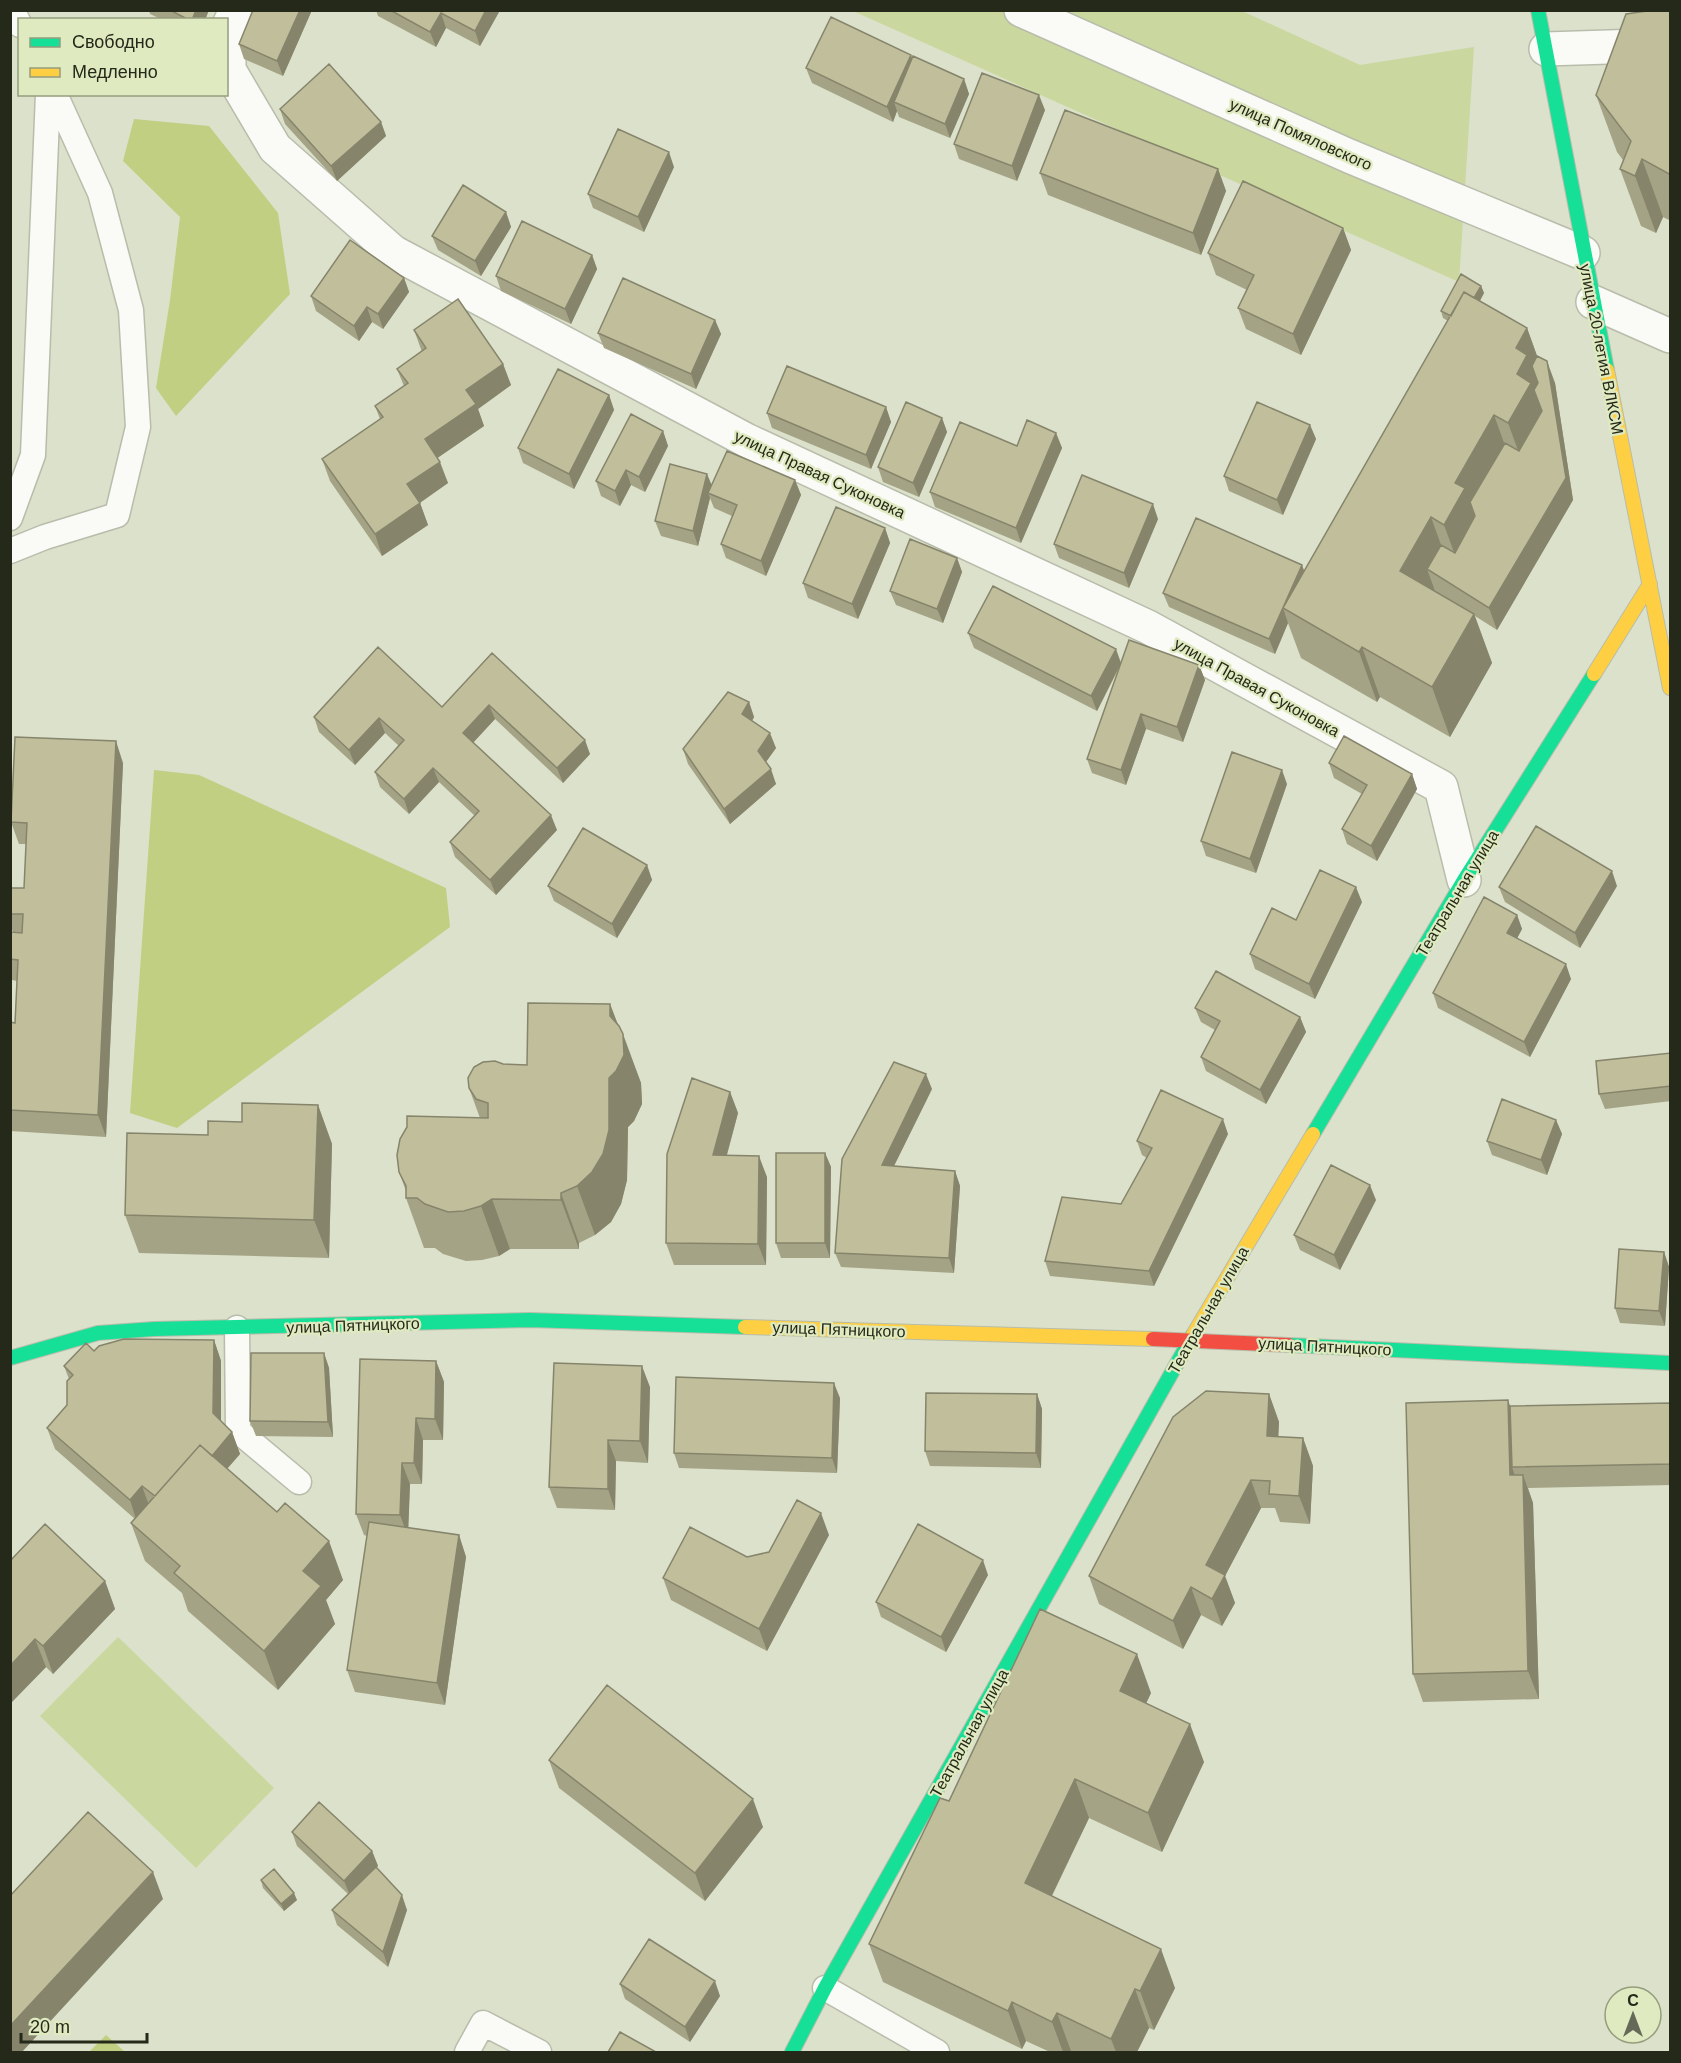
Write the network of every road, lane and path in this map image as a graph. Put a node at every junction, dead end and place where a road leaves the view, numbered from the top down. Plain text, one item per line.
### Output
1 (236, 10) edge
2 (1021, 10) edge
3 (1538, 10) edge
4 (1671, 45) edge
5 (1545, 49) junction
6 (48, 96) edge
7 (56, 96) edge
8 (1583, 253) junction
9 (1593, 302) junction
10 (1671, 336) edge
11 (10, 518) edge
12 (10, 551) edge
13 (1650, 584) junction
14 (1671, 688) edge
15 (1464, 880) junction
16 (237, 1328) junction
17 (1190, 1340) junction
18 (10, 1358) edge
19 (1671, 1364) edge
20 (299, 1482) dead end
21 (825, 1988) junction
22 (468, 2052) edge
23 (539, 2052) edge
24 (792, 2052) edge
25 (937, 2052) edge

1 - 15 street, улица Правая Суконовка
2 - 8 street, улица Помяловского
3 - 5 street, улица 20-летия ВЛКСМ
4 - 5 street
5 - 8 street, улица 20-летия ВЛКСМ
6 - 11 lane
7 - 12 lane
8 - 9 street, улица 20-летия ВЛКСМ
9 - 10 street
9 - 13 street, улица 20-летия ВЛКСМ
13 - 14 street, улица 20-летия ВЛКСМ
13 - 15 street, Театральная улица
15 - 17 street, Театральная улица
16 - 17 street, улица Пятницкого
16 - 18 street, улица Пятницкого
16 - 20 lane
17 - 19 street, улица Пятницкого
17 - 21 street, Театральная улица
21 - 24 street, Театральная улица
21 - 25 lane
22 - 23 lane

